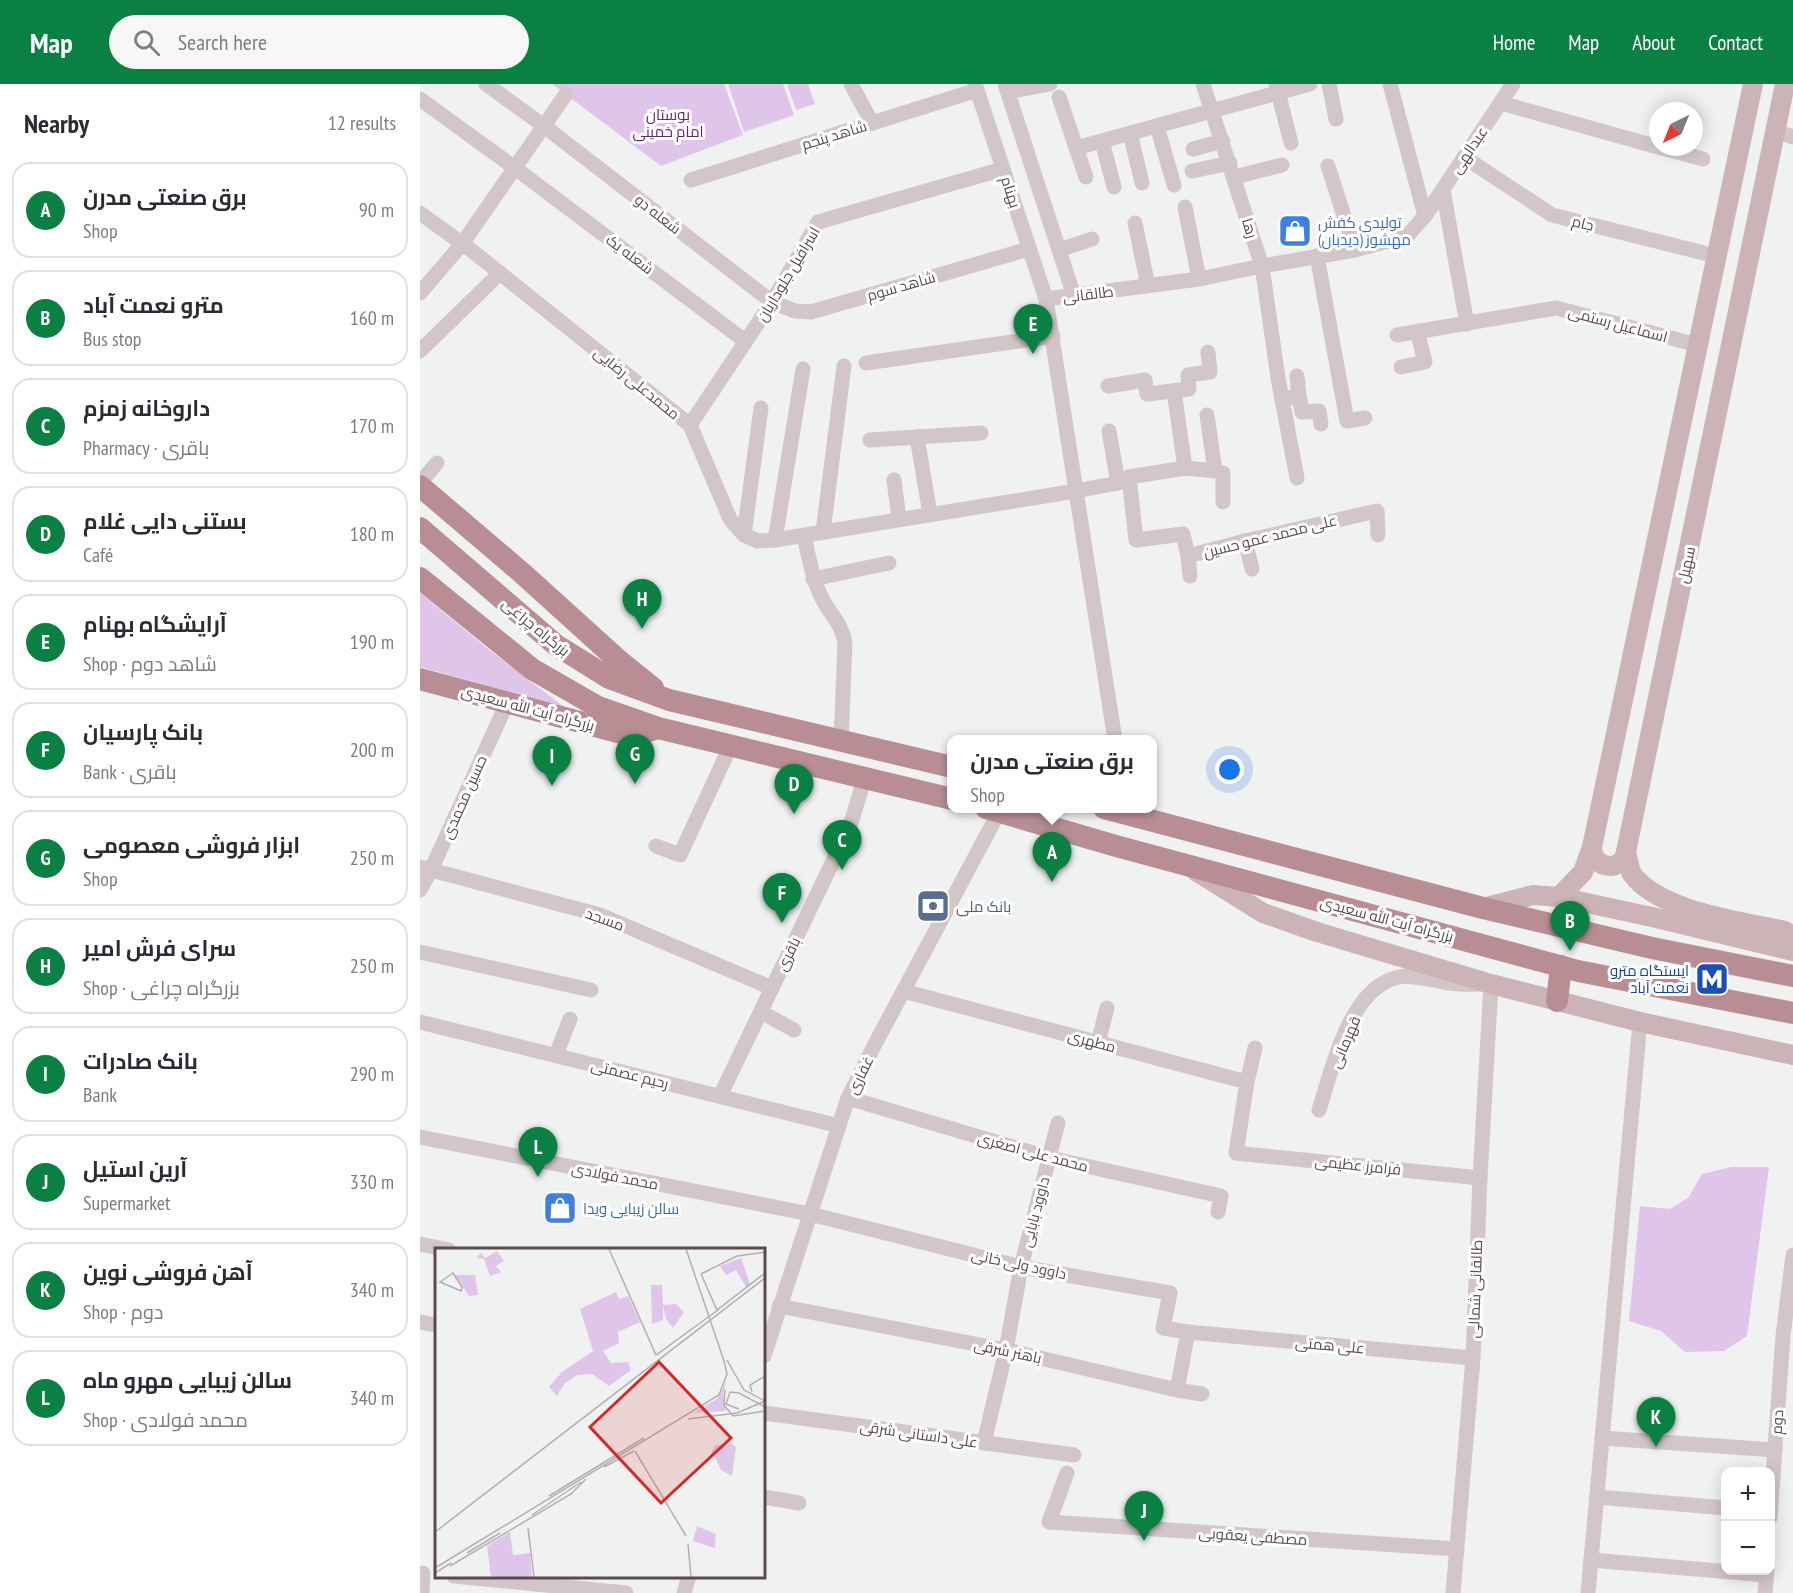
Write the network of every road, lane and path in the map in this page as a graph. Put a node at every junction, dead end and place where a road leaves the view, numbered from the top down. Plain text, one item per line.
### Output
1 (486, 84) edge
2 (851, 84) edge
3 (1203, 84) edge
4 (1309, 84) edge
5 (1329, 84) edge
6 (1390, 84) edge
7 (1514, 84) edge
8 (1753, 84) edge
9 (1785, 84) edge
10 (976, 87) edge
11 (1006, 88) edge
12 (1277, 88) edge
13 (1054, 90) edge
14 (566, 94) dead end
15 (420, 99) edge
16 (1501, 103) junction
17 (1211, 111) junction
18 (1336, 119) dead end
19 (872, 123) junction
20 (544, 126) junction
21 (1157, 126) junction
22 (1130, 133) junction
23 (1784, 134) edge
24 (1102, 141) junction
25 (1223, 141) junction
26 (1291, 143) dead end
27 (1649, 144) edge
28 (1077, 148) junction
29 (1193, 149) dead end
30 (1692, 156) edge
31 (1464, 157) junction
32 (1703, 159) dead end
33 (1282, 165) dead end
34 (1328, 166) dead end
35 (515, 168) junction
36 (1003, 169) junction
37 (1232, 170) junction
38 (1192, 171) dead end
39 (1086, 177) dead end
40 (691, 180) dead end
41 (1142, 183) dead end
42 (1174, 185) dead end
43 (1114, 187) dead end
44 (1443, 190) junction
45 (1185, 207) dead end
46 (420, 213) edge
47 (1425, 216) junction
48 (1135, 223) dead end
49 (1092, 239) dead end
50 (462, 244) junction
51 (1029, 249) junction
52 (1059, 250) junction
53 (1355, 250) junction
54 (1317, 256) junction
55 (1716, 256) junction
56 (1262, 266) junction
57 (500, 273) junction
58 (1199, 279) junction
59 (1148, 286) junction
60 (420, 293) edge
61 (1074, 296) junction
62 (1046, 299) junction
63 (772, 303) junction
64 (1467, 324) junction
65 (1417, 331) junction
66 (1397, 335) dead end
67 (1053, 336) junction
68 (745, 341) junction
69 (1698, 345) junction
70 (420, 351) edge
71 (1208, 352) dead end
72 (866, 363) dead end
73 (844, 366) dead end
74 (1401, 367) dead end
75 (803, 369) dead end
76 (1297, 376) dead end
77 (1108, 386) dead end
78 (1174, 391) junction
79 (1299, 395) junction
80 (1282, 399) junction
81 (761, 408) dead end
82 (1207, 415) dead end
83 (1365, 418) dead end
84 (1322, 424) dead end
85 (690, 425) junction
86 (1109, 431) dead end
87 (981, 433) dead end
88 (917, 437) junction
89 (870, 440) dead end
90 (436, 463) dead end
91 (1185, 468) junction
92 (1219, 472) junction
93 (1297, 478) dead end
94 (894, 480) dead end
95 (1124, 480) junction
96 (420, 485) edge
97 (1076, 490) junction
98 (1223, 501) dead end
99 (420, 512) edge
100 (930, 514) junction
101 (899, 519) junction
102 (420, 528) edge
103 (823, 532) junction
104 (744, 535) junction
105 (804, 535) junction
106 (1378, 535) dead end
107 (775, 540) junction
108 (484, 541) junction
109 (1245, 541) junction
110 (1188, 556) junction
111 (890, 563) dead end
112 (1252, 569) dead end
113 (1190, 576) dead end
114 (420, 578) edge
115 (813, 579) junction
116 (420, 679) edge
117 (669, 700) junction
118 (507, 703) junction
119 (658, 728) junction
120 (1114, 735) edge
121 (841, 741) junction
122 (730, 745) junction
123 (947, 766) edge
124 (865, 777) junction
125 (947, 797) edge
126 (991, 813) edge
127 (1003, 813) edge
128 (1130, 813) edge
129 (656, 846) dead end
130 (1592, 847) junction
131 (1626, 852) junction
132 (1186, 865) junction
133 (426, 869) edge
134 (420, 890) edge
135 (1558, 897) junction
136 (1483, 908) junction
137 (1793, 937) edge
138 (1793, 951) edge
139 (420, 952) edge
140 (1561, 966) junction
141 (1793, 976) edge
142 (1491, 984) junction
143 (772, 988) junction
144 (591, 990) dead end
145 (903, 991) junction
146 (1557, 1000) junction
147 (1107, 1008) dead end
148 (761, 1012) junction
149 (1793, 1013) edge
150 (570, 1019) dead end
151 (420, 1022) edge
152 (1640, 1022) junction
153 (794, 1030) dead end
154 (1098, 1043) junction
155 (1255, 1048) dead end
156 (556, 1055) junction
157 (1793, 1055) edge
158 (1247, 1082) junction
159 (720, 1096) junction
160 (848, 1098) junction
161 (1319, 1110) dead end
162 (1058, 1123) dead end
163 (839, 1126) junction
164 (420, 1137) edge
165 (1050, 1158) junction
166 (1480, 1178) junction
167 (1218, 1212) dead end
168 (810, 1214) junction
169 (420, 1244) edge
170 (439, 1248) edge
171 (1793, 1255) edge
172 (1021, 1267) junction
173 (779, 1306) junction
174 (420, 1323) edge
175 (435, 1325) edge
176 (1188, 1332) junction
177 (1006, 1350) junction
178 (765, 1353) edge
179 (1473, 1358) junction
180 (1177, 1390) junction
181 (1202, 1394) dead end
182 (765, 1413) edge
183 (1602, 1438) junction
184 (984, 1443) junction
185 (1775, 1450) junction
186 (1074, 1455) dead end
187 (1774, 1467) edge
188 (1067, 1473) dead end
189 (765, 1497) edge
190 (1597, 1497) junction
191 (799, 1503) dead end
192 (1721, 1508) edge
193 (1457, 1549) junction
194 (1591, 1560) junction
195 (1721, 1570) edge
196 (426, 1574) edge
197 (1767, 1575) edge
198 (474, 1578) edge
199 (688, 1578) edge
200 (422, 1593) edge
201 (626, 1593) edge
202 (684, 1593) edge
203 (1453, 1593) edge
204 (1588, 1593) edge
205 (1765, 1593) edge

1 - 20 street, شعله دو
2 - 19 street
3 - 17 street, رها
4 - 12 street
5 - 18 street
6 - 47 street
7 - 16 street, عبدالهی
8 - 55 main road
9 - 23 main road, سهیل
10 - 19 street, شاهد پنجم
10 - 36 street, بهنام
11 - 13 street
11 - 52 street
12 - 17 street
12 - 26 street
13 - 28 street
14 - 20 street
15 - 35 street, شعله یک
16 - 27 street
16 - 31 street, عبدالهی
17 - 21 street
17 - 25 street, رها
19 - 40 street, شاهد پنجم
20 - 35 street
20 - 63 street, شعله دو
21 - 22 street
21 - 42 street
22 - 24 street
22 - 41 street
23 - 131 main road, سهیل
24 - 28 street
24 - 43 street
25 - 29 street
25 - 37 street, رها
28 - 39 street
30 - 32 street
31 - 44 street, عبدالهی
31 - 55 street, جام
33 - 37 street
34 - 53 street
35 - 50 street
35 - 68 street, شعله یک
36 - 51 street, بهنام
36 - 63 street, اسرافیل جلوداریان
37 - 38 street
37 - 56 street, رها
44 - 47 street, عبدالهی
44 - 64 street
45 - 58 street
46 - 50 street, محمدعلی رضایی
47 - 53 street, طالقانی
48 - 59 street
49 - 52 street
50 - 57 street, محمدعلی رضایی
50 - 60 street
51 - 62 street, بهنام
51 - 63 street, شاهد سوم
52 - 61 street
53 - 54 street, طالقانی
54 - 56 street, طالقانی
54 - 83 street
55 - 69 main road
56 - 58 street, طالقانی
56 - 80 street, رها
57 - 70 street
57 - 85 street, محمدعلی رضایی
58 - 59 street, طالقانی
59 - 61 street, طالقانی
61 - 62 street, طالقانی
62 - 67 street, طالقانی
63 - 68 street, اسرافیل جلوداریان
64 - 65 street, اسماعیل رستمی
64 - 69 street, اسماعیل رستمی
65 - 66 street, اسماعیل رستمی
65 - 74 street
67 - 72 street
67 - 97 street, طالقانی
68 - 85 street, اسرافیل جلوداریان
69 - 130 main road
71 - 78 street
73 - 103 street
75 - 107 street
76 - 79 street
77 - 78 street
78 - 91 street
79 - 80 street
79 - 84 street
80 - 93 street, رها
81 - 104 street
82 - 92 street
85 - 104 street, محمدعلی رضایی
86 - 95 street
87 - 88 street
88 - 89 street
88 - 100 street
90 - 96 street
91 - 92 street
91 - 95 street
92 - 98 street
94 - 101 street
95 - 97 street
95 - 110 street, علی محمد عمو حسین
96 - 108 highway
97 - 100 street
97 - 120 street, طالقانی
99 - 108 highway
100 - 101 street
101 - 103 street
102 - 117 highway, بزرگراه چراغی
103 - 105 street
104 - 107 street
105 - 107 street
105 - 115 street
106 - 109 street, علی محمد عمو حسین
108 - 117 highway
109 - 110 street, علی محمد عمو حسین
109 - 112 street
110 - 113 street
111 - 115 street
114 - 119 highway
115 - 121 street
116 - 118 highway, بزرگراه آیت الله سعیدی
117 - 121 highway
118 - 119 highway, بزرگراه آیت الله سعیدی
118 - 133 street, حسین محمدی
119 - 122 highway, بزرگراه آیت الله سعیدی
121 - 123 highway
122 - 124 highway, بزرگراه آیت الله سعیدی
122 - 129 street
124 - 125 highway, بزرگراه آیت الله سعیدی
124 - 143 street, باقری
126 - 145 street, غفاری
127 - 132 highway, بزرگراه آیت الله سعیدی
128 - 136 highway
130 - 131 main road
130 - 135 main road
131 - 137 main road
132 - 140 highway, بزرگراه آیت الله سعیدی
132 - 142 main road
133 - 134 street, حسین محمدی
133 - 143 street, مسجد
135 - 136 main road
135 - 138 main road
136 - 141 highway
139 - 144 street
140 - 146 highway
140 - 149 highway, بزرگراه آیت الله سعیدی
142 - 146 main road
142 - 161 street, قهرمانی
142 - 166 street, طالقانی شمالی
143 - 148 street, باقری
145 - 154 street, مطهری
145 - 160 street, غفاری
146 - 152 main road
147 - 154 street
148 - 153 street
148 - 159 street, باقری
150 - 156 street
151 - 156 street, رحیم عصمتی
152 - 157 main road
152 - 183 street
154 - 158 street, مطهری
155 - 158 street
156 - 159 street, رحیم عصمتی
158 - 166 street, فرامرز عظیمی
159 - 163 street, رحیم عصمتی
160 - 163 street, غفاری
160 - 165 street, محمد علی اصغری
162 - 165 street, داوود بابایی
163 - 168 street, غفاری
164 - 168 street, محمد فولادی
165 - 167 street, محمد علی اصغری
165 - 172 street, داوود بابایی
166 - 179 street, طالقانی شمالی
168 - 172 street, داوود ولی خانی
168 - 173 street, غفاری
169 - 170 street
171 - 185 street, دوم
172 - 176 street, داوود ولی خانی
172 - 177 street, داوود بابایی
173 - 177 street, باهنر شرقی
173 - 178 street, غفاری
174 - 175 street
176 - 179 street, علی همتی
176 - 180 street
177 - 180 street, باهنر شرقی
177 - 184 street, داوود بابایی
179 - 193 street, طالقانی شمالی
180 - 181 street, باهنر شرقی
182 - 184 street, علی داستانی شرقی
183 - 185 street
183 - 190 street
184 - 186 street, علی داستانی شرقی
185 - 187 street, دوم
188 - 193 street, مصطفی یعقوبی
189 - 191 street
190 - 192 street
190 - 194 street
193 - 203 street, طالقانی شمالی
194 - 195 street
194 - 204 street
196 - 200 street
197 - 205 street
198 - 201 street
199 - 202 street

